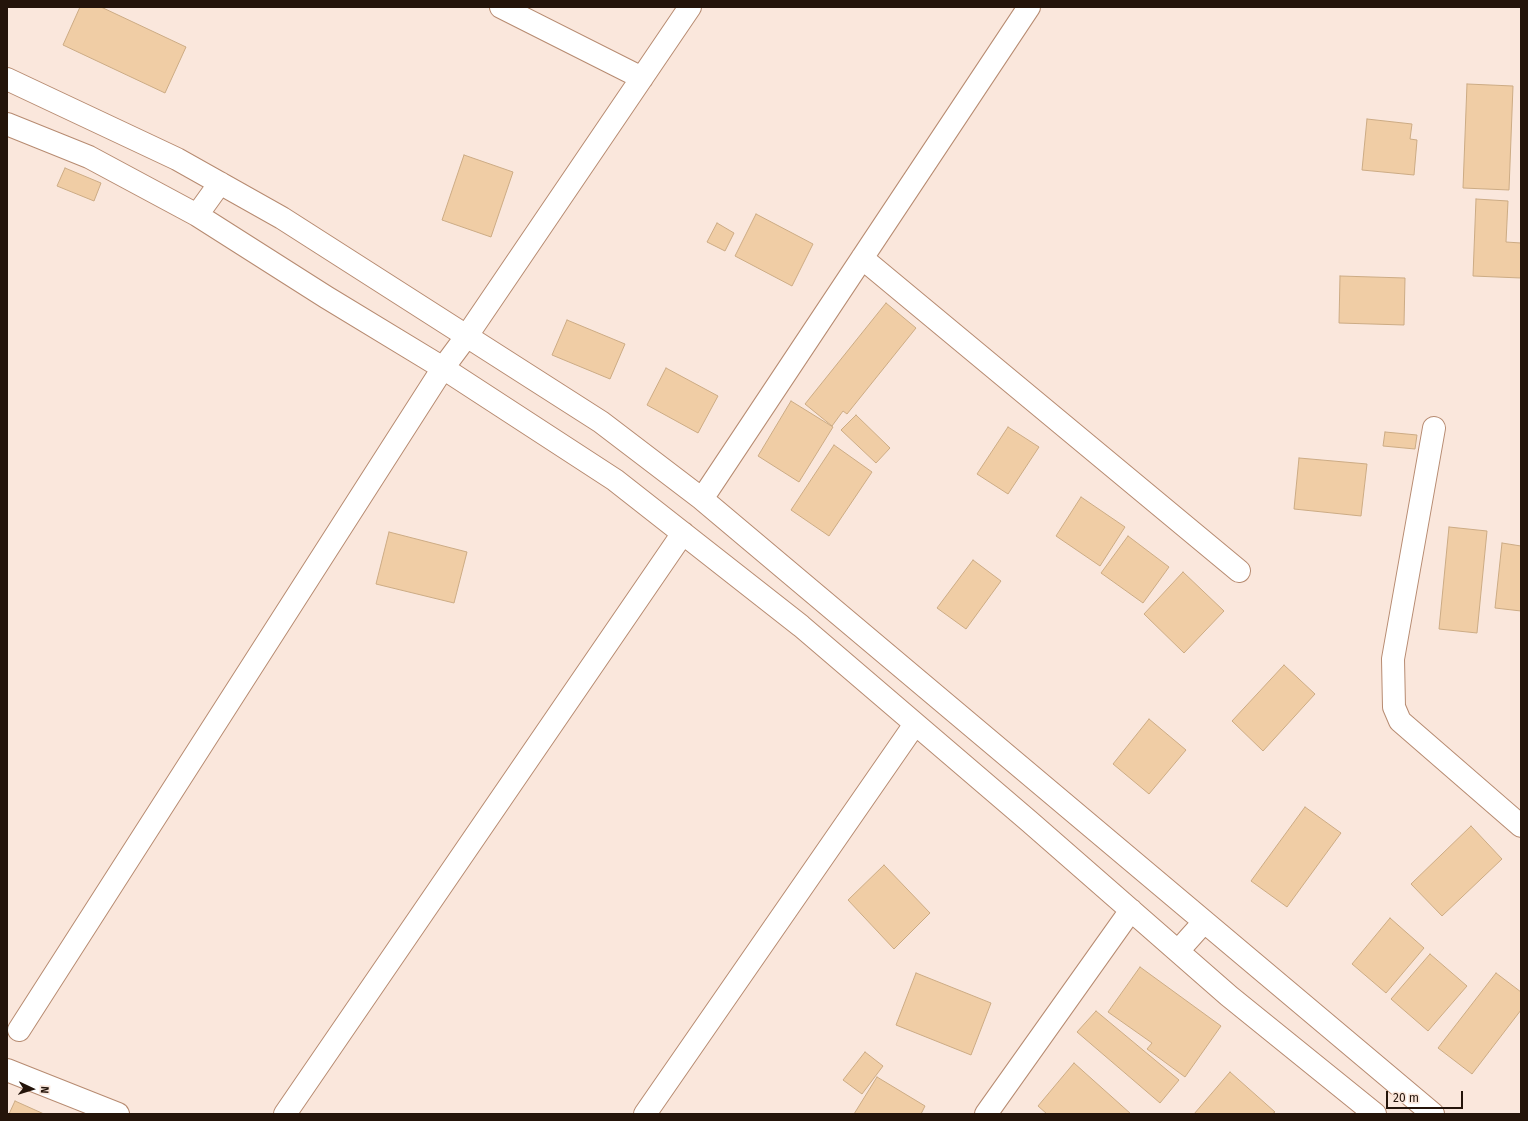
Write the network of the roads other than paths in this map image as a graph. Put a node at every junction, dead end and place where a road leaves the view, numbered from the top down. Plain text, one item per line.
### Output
1 (501, 7) edge
2 (690, 7) edge
3 (1027, 8) edge
4 (642, 78) junction
5 (7, 79) edge
6 (7, 124) edge
7 (220, 183) junction
8 (197, 216) junction
9 (862, 258) junction
10 (466, 337) junction
11 (443, 368) junction
12 (1434, 428) dead end
13 (702, 499) junction
14 (683, 533) junction
15 (1239, 571) dead end
16 (823, 600) junction
17 (801, 626) junction
18 (915, 724) junction
19 (1521, 826) edge
20 (1131, 910) junction
21 (1204, 922) junction
22 (1178, 951) junction
23 (19, 1030) dead end
24 (7, 1070) edge
25 (118, 1114) edge
26 (285, 1114) edge
27 (645, 1114) edge
28 (986, 1114) edge
29 (1375, 1114) edge
30 (1433, 1114) edge

1 - 4 street
2 - 4 street
3 - 9 street
4 - 10 street
5 - 7 street
6 - 8 street
7 - 8 street
7 - 10 street
8 - 11 street
9 - 13 street
9 - 15 street
10 - 11 street
10 - 13 street
11 - 14 street
11 - 23 street
12 - 19 street
13 - 16 street
14 - 17 street
14 - 26 street
16 - 17 street
16 - 21 street
17 - 18 street
18 - 20 street
18 - 27 street
20 - 22 street
20 - 28 street
21 - 22 street
21 - 30 street
22 - 29 street
24 - 25 street

